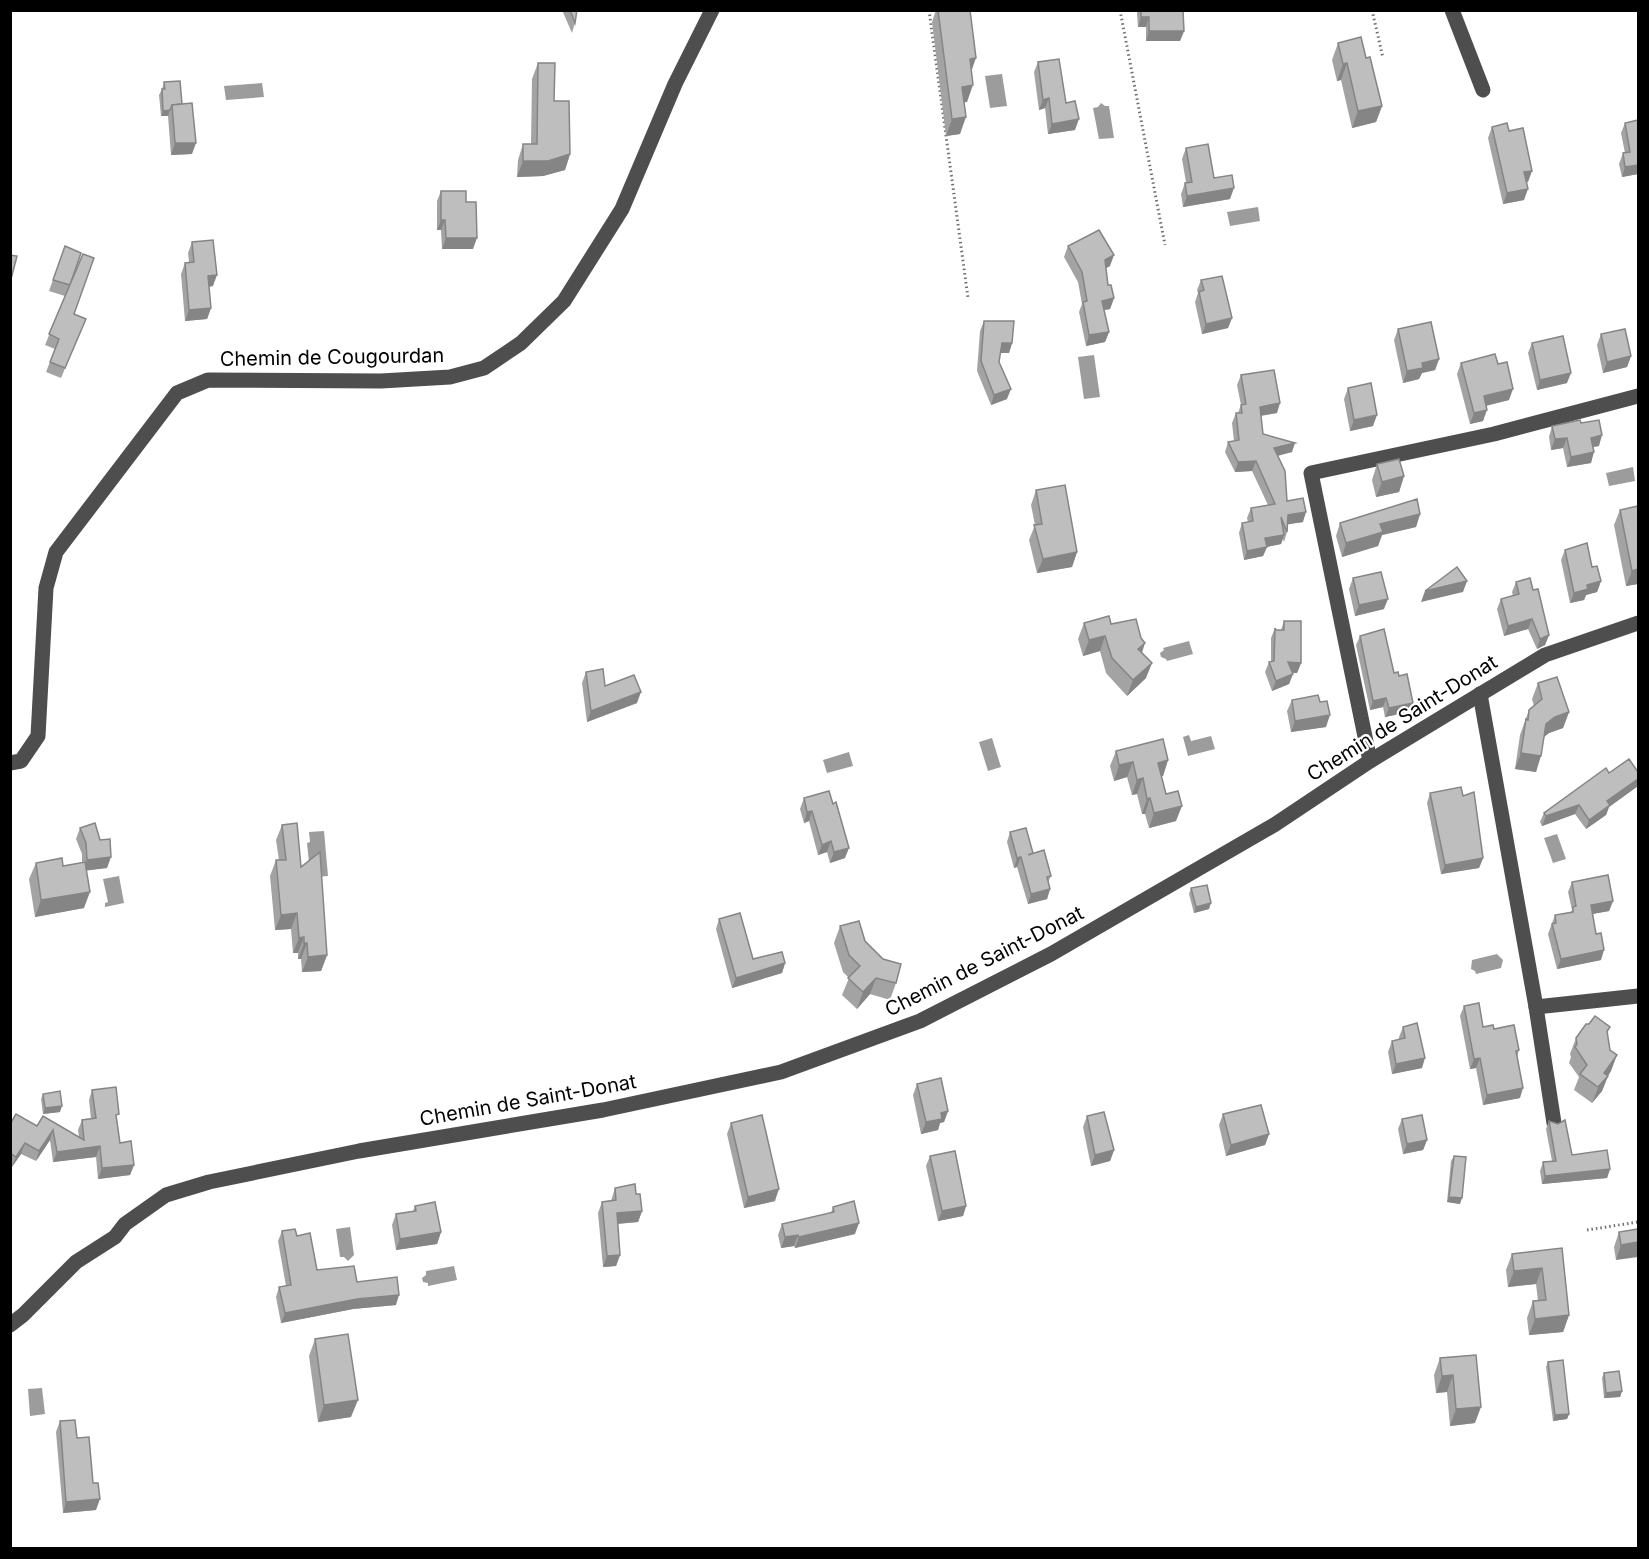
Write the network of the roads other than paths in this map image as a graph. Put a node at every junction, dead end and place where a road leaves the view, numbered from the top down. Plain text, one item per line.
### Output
1 (712, 10) edge
2 (1452, 10) edge
3 (1484, 90) dead end
4 (1638, 396) edge
5 (1638, 622) edge
6 (1480, 693) junction
7 (1370, 761) junction
8 (10, 763) edge
9 (1638, 996) edge
10 (1536, 1007) junction
11 (1554, 1123) edge
12 (10, 1325) edge

1 - 8 street, Chemin de Cougourdan
2 - 3 street
4 - 7 street
5 - 6 street, Chemin de Saint-Donat
6 - 7 street, Chemin de Saint-Donat
6 - 10 street
7 - 12 street, Chemin de Saint-Donat
9 - 10 street
10 - 11 street

